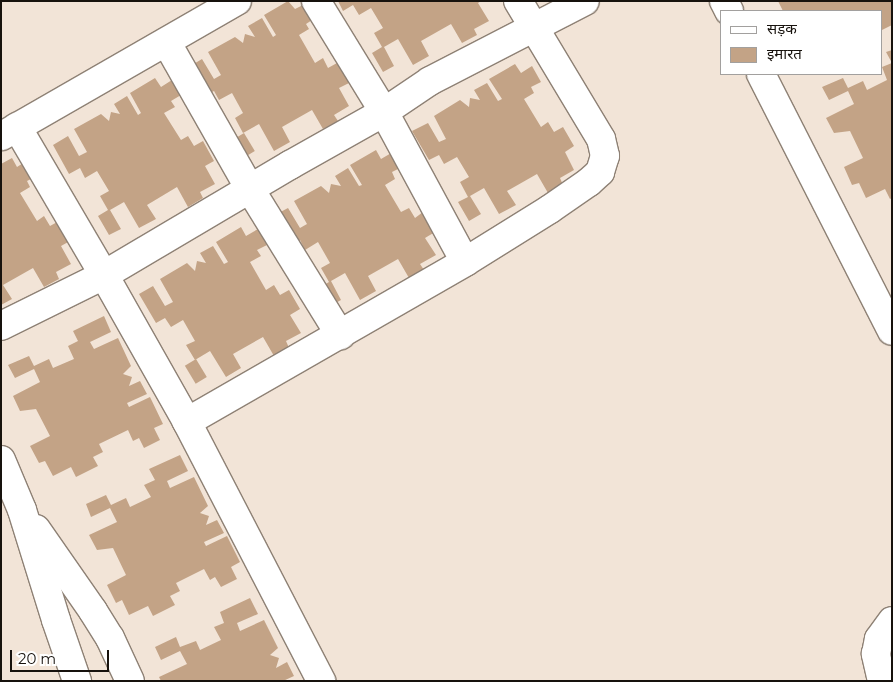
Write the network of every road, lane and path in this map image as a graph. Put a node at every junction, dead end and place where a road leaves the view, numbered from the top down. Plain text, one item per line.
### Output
1 (237, 1) edge
2 (316, 1) edge
3 (518, 1) edge
4 (585, 1) edge
5 (535, 26) junction
6 (167, 43) junction
7 (762, 75) edge
8 (384, 112) junction
9 (9, 132) edge
10 (250, 189) junction
11 (465, 262) junction
12 (104, 275) junction
13 (1, 326) edge
14 (892, 331) edge
15 (340, 336) junction
16 (186, 422) junction
17 (1, 460) edge
18 (22, 510) junction
19 (892, 622) edge
20 (77, 681) edge
21 (130, 681) edge
22 (321, 681) edge
23 (882, 681) edge

1 - 6 street
2 - 8 street
3 - 5 street
4 - 5 street
5 - 8 street
5 - 11 street
6 - 9 street
6 - 10 street
7 - 14 street
8 - 10 street
8 - 11 street
9 - 12 street
10 - 12 street
10 - 15 street
11 - 15 street
12 - 13 street
12 - 16 street
15 - 16 street
16 - 22 street
17 - 18 street
18 - 20 street
18 - 21 street
19 - 23 street

